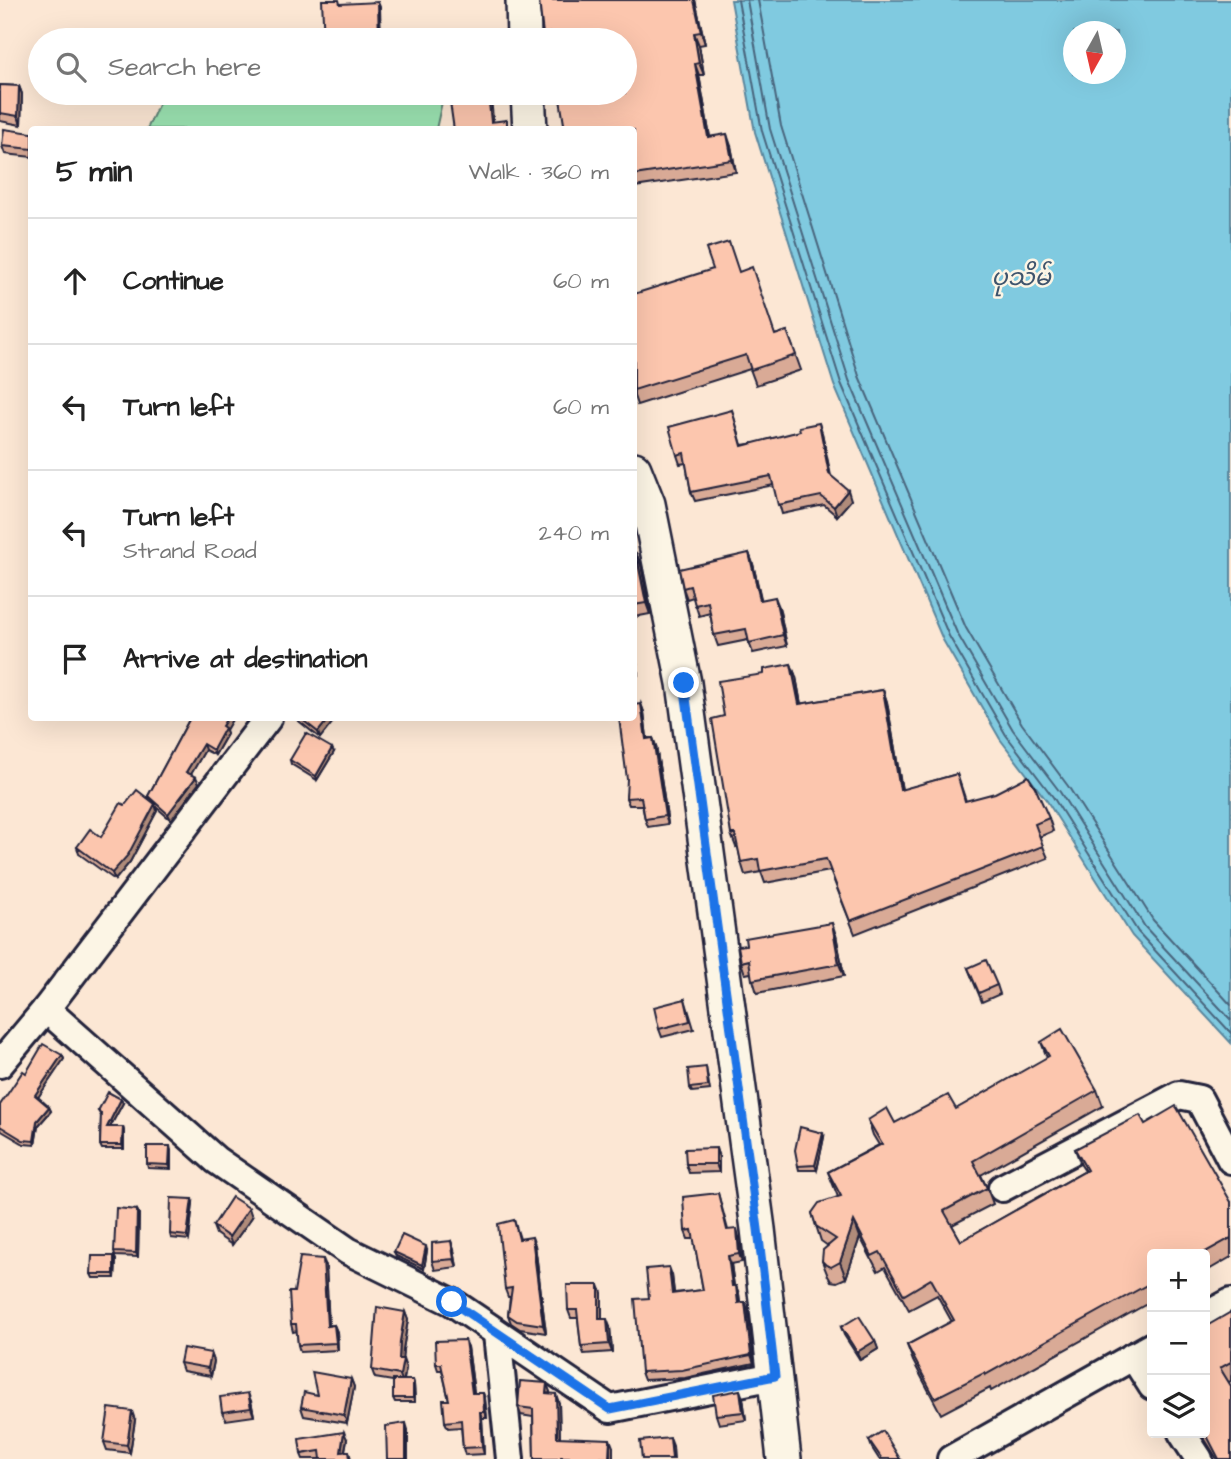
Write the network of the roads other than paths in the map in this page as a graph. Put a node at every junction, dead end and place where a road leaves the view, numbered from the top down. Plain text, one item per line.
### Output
1 (523, 0) edge
2 (524, 28) edge
3 (529, 105) edge
4 (530, 126) edge
5 (637, 485) edge
6 (641, 506) edge
7 (266, 721) edge
8 (46, 1009) junction
9 (0, 1064) edge
10 (1231, 1160) edge
11 (1002, 1188) dead end
12 (1231, 1301) edge
13 (1210, 1313) edge
14 (496, 1334) junction
15 (1143, 1351) edge
16 (1149, 1375) edge
17 (775, 1376) junction
18 (1185, 1438) edge
19 (510, 1459) edge
20 (784, 1459) edge
21 (951, 1459) edge
22 (1199, 1459) edge

1 - 2 main road
3 - 4 main road
5 - 6 main road
6 - 17 main road
7 - 8 street
8 - 9 street
8 - 14 street
10 - 11 street
12 - 13 street
14 - 17 street
14 - 19 street
15 - 16 street
15 - 21 street
17 - 20 main road
18 - 22 street

